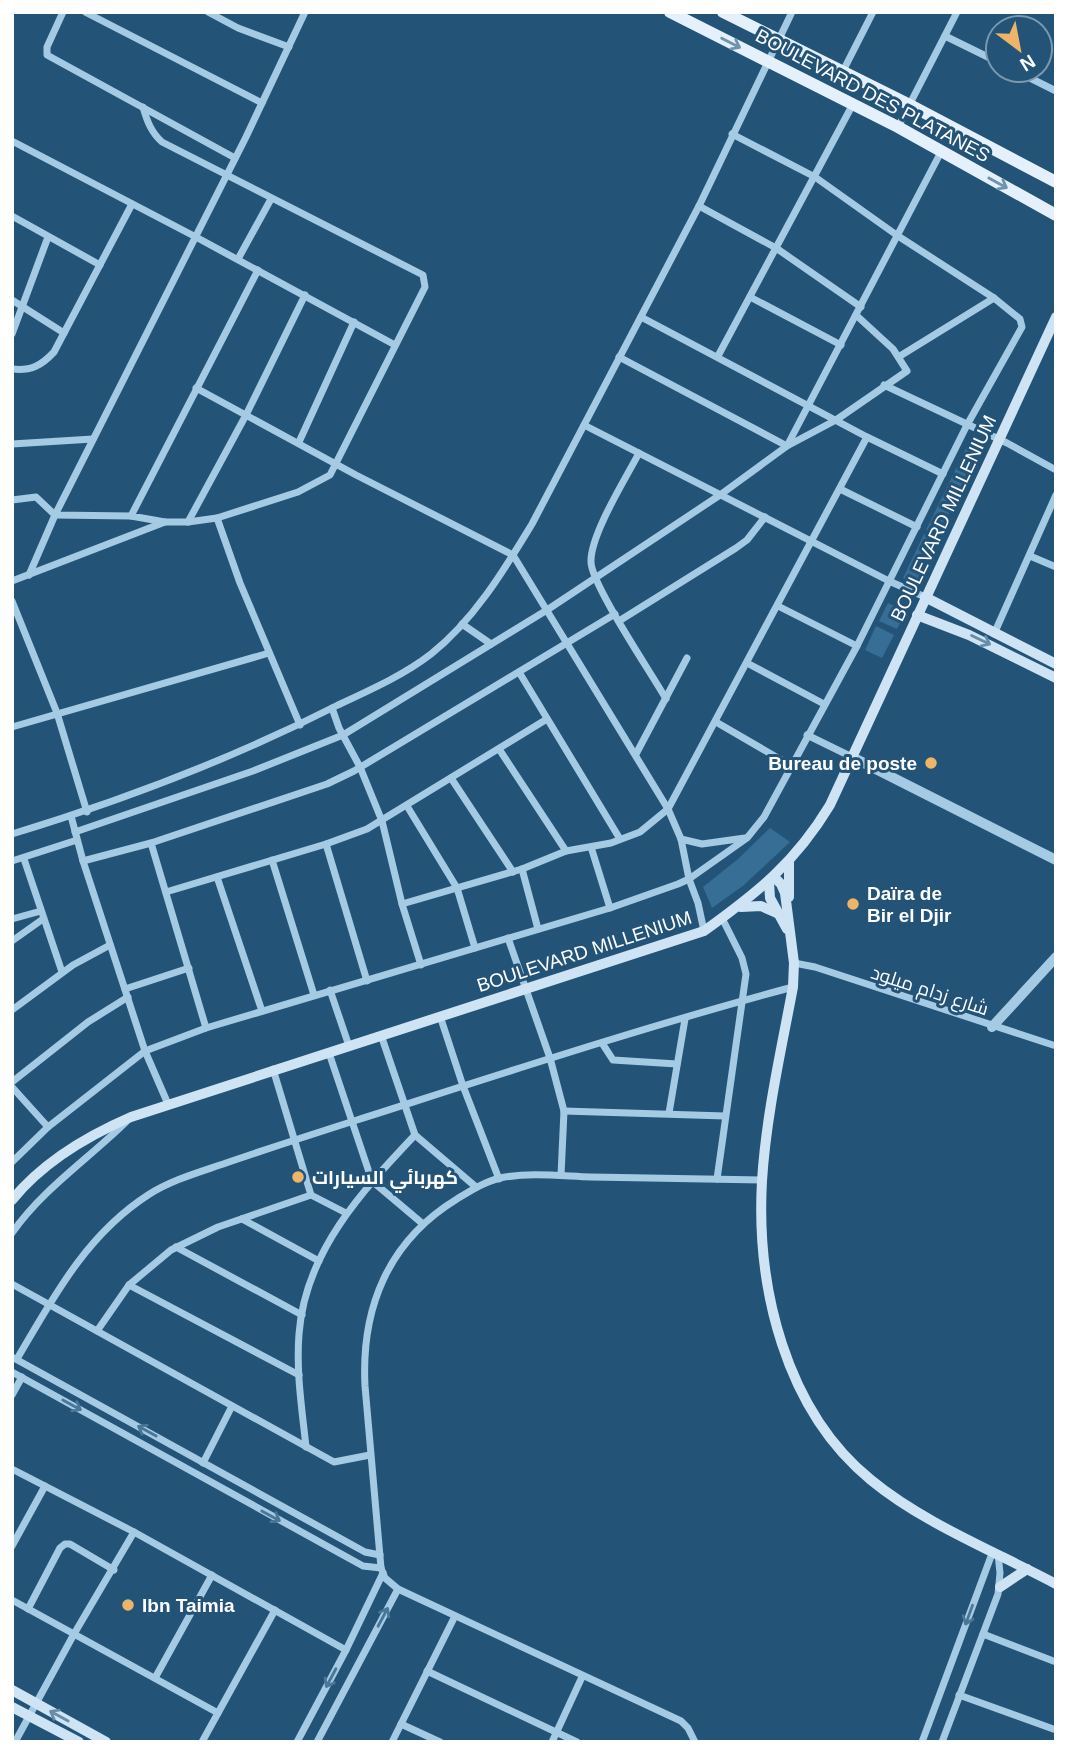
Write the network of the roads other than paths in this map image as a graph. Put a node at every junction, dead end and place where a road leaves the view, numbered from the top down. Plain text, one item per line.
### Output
1 (63, 12) edge
2 (85, 12) edge
3 (208, 12) edge
4 (305, 12) edge
5 (670, 12) edge
6 (723, 12) edge
7 (792, 12) edge
8 (873, 12) edge
9 (957, 12) edge
10 (945, 36) junction
11 (778, 38) junction
12 (289, 47) junction
13 (984, 55) edge
14 (767, 61) junction
15 (843, 71) junction
16 (262, 103) junction
17 (853, 104) junction
18 (908, 104) junction
19 (143, 107) junction
20 (898, 127) junction
21 (733, 134) junction
22 (12, 141) edge
23 (942, 152) junction
24 (235, 158) junction
25 (226, 176) junction
26 (815, 177) junction
27 (1056, 182) edge
28 (271, 199) junction
29 (132, 204) junction
30 (699, 205) junction
31 (1056, 215) edge
32 (12, 216) edge
33 (194, 236) junction
34 (898, 236) junction
35 (48, 237) junction
36 (776, 248) junction
37 (238, 259) junction
38 (100, 265) junction
39 (258, 270) junction
40 (305, 295) junction
41 (750, 297) junction
42 (994, 298) junction
43 (12, 300) edge
44 (21, 305) junction
45 (858, 311) junction
46 (640, 317) junction
47 (1056, 317) edge
48 (355, 322) junction
49 (64, 333) junction
50 (12, 334) edge
51 (395, 345) junction
52 (841, 345) junction
53 (718, 356) junction
54 (900, 356) junction
55 (619, 357) junction
56 (12, 369) edge
57 (884, 385) junction
58 (196, 388) junction
59 (808, 406) junction
60 (246, 415) junction
61 (836, 420) junction
62 (584, 425) junction
63 (967, 425) junction
64 (867, 437) junction
65 (93, 439) junction
66 (999, 439) junction
67 (299, 443) junction
68 (12, 444) edge
69 (787, 446) junction
70 (639, 453) junction
71 (336, 464) junction
72 (1056, 470) edge
73 (943, 474) junction
74 (840, 489) junction
75 (720, 495) junction
76 (1056, 495) edge
77 (12, 500) edge
78 (55, 515) junction
79 (131, 516) junction
80 (765, 517) junction
81 (217, 518) junction
82 (165, 522) junction
83 (188, 522) junction
84 (917, 527) junction
85 (813, 542) junction
86 (513, 555) junction
87 (1030, 556) junction
88 (1056, 567) edge
89 (29, 575) junction
90 (595, 578) junction
91 (12, 581) edge
92 (889, 581) junction
93 (925, 597) junction
94 (12, 601) edge
95 (778, 606) junction
96 (547, 610) junction
97 (918, 615) junction
98 (617, 617) junction
99 (462, 624) junction
100 (994, 634) junction
101 (567, 643) junction
102 (491, 644) junction
103 (857, 646) junction
104 (270, 653) junction
105 (687, 658) dead end
106 (747, 663) junction
107 (1056, 664) edge
108 (519, 672) junction
109 (1056, 678) edge
110 (666, 699) junction
111 (824, 704) junction
112 (332, 708) junction
113 (57, 713) junction
114 (547, 719) junction
115 (716, 722) junction
116 (300, 725) junction
117 (12, 727) edge
118 (343, 735) junction
119 (807, 735) junction
120 (499, 749) junction
121 (636, 754) junction
122 (852, 757) junction
123 (790, 765) junction
124 (360, 767) junction
125 (451, 778) junction
126 (407, 806) junction
127 (668, 809) junction
128 (86, 811) junction
129 (71, 816) junction
130 (382, 821) junction
131 (12, 834) edge
132 (76, 836) junction
133 (747, 838) junction
134 (620, 839) junction
135 (681, 839) junction
136 (151, 843) junction
137 (326, 844) junction
138 (591, 847) junction
139 (566, 851) junction
140 (24, 859) junction
141 (272, 860) junction
142 (1056, 860) edge
143 (12, 861) edge
144 (83, 861) junction
145 (789, 863) junction
146 (522, 869) junction
147 (513, 872) junction
148 (217, 877) junction
149 (689, 879) junction
150 (772, 880) junction
151 (457, 888) junction
152 (166, 892) junction
153 (402, 904) junction
154 (610, 908) junction
155 (735, 909) junction
156 (783, 912) junction
157 (42, 915) junction
158 (722, 918) junction
159 (12, 919) edge
160 (538, 929) junction
161 (704, 931) junction
162 (508, 938) junction
163 (12, 941) edge
164 (110, 945) junction
165 (475, 948) junction
166 (1056, 957) edge
167 (794, 963) junction
168 (421, 965) junction
169 (189, 968) junction
170 (62, 972) junction
171 (368, 981) junction
172 (793, 986) junction
173 (125, 989) junction
174 (330, 990) junction
175 (526, 990) junction
176 (314, 995) junction
177 (128, 998) junction
178 (743, 1000) junction
179 (12, 1010) edge
180 (262, 1011) junction
181 (440, 1016) junction
182 (685, 1019) junction
183 (992, 1027) junction
184 (206, 1028) junction
185 (381, 1035) junction
186 (602, 1043) junction
187 (349, 1046) junction
188 (1056, 1046) edge
189 (145, 1051) junction
190 (328, 1053) junction
191 (550, 1058) junction
192 (677, 1064) junction
193 (273, 1069) junction
194 (12, 1082) edge
195 (463, 1086) junction
196 (12, 1087) edge
197 (168, 1104) junction
198 (406, 1104) junction
199 (564, 1111) junction
200 (669, 1113) junction
201 (725, 1116) junction
202 (131, 1117) junction
203 (351, 1122) junction
204 (48, 1128) junction
205 (415, 1135) junction
206 (295, 1140) junction
207 (12, 1163) edge
208 (561, 1175) junction
209 (499, 1178) junction
210 (717, 1179) junction
211 (762, 1180) junction
212 (372, 1181) junction
213 (476, 1187) junction
214 (311, 1195) junction
215 (12, 1200) edge
216 (346, 1213) junction
217 (242, 1219) junction
218 (422, 1224) junction
219 (12, 1233) edge
220 (176, 1247) junction
221 (319, 1261) junction
222 (12, 1284) edge
223 (129, 1285) junction
224 (49, 1305) junction
225 (302, 1315) junction
226 (97, 1331) junction
227 (15, 1358) edge
228 (12, 1372) edge
229 (299, 1376) junction
230 (22, 1377) junction
231 (12, 1395) edge
232 (232, 1406) junction
233 (306, 1447) junction
234 (185, 1452) junction
235 (370, 1455) junction
236 (203, 1462) junction
237 (178, 1464) junction
238 (12, 1469) edge
239 (45, 1486) junction
240 (134, 1532) junction
241 (12, 1546) edge
242 (995, 1553) junction
243 (380, 1555) junction
244 (1027, 1569) junction
245 (114, 1570) junction
246 (382, 1570) junction
247 (212, 1575) junction
248 (1056, 1584) edge
249 (1000, 1587) junction
250 (398, 1588) junction
251 (12, 1600) edge
252 (28, 1609) junction
253 (275, 1610) junction
254 (455, 1616) junction
255 (74, 1634) junction
256 (983, 1634) junction
257 (346, 1650) junction
258 (1056, 1662) edge
259 (427, 1671) junction
260 (582, 1677) junction
261 (155, 1678) junction
262 (12, 1690) edge
263 (959, 1695) junction
264 (37, 1703) junction
265 (12, 1707) edge
266 (218, 1713) junction
267 (30, 1716) junction
268 (401, 1724) junction
269 (1056, 1730) edge
270 (556, 1731) junction
271 (946, 1741) edge
272 (15, 1742) edge
273 (79, 1742) edge
274 (106, 1742) edge
275 (202, 1742) edge
276 (297, 1742) edge
277 (317, 1742) edge
278 (392, 1742) edge
279 (440, 1742) edge
280 (552, 1742) edge
281 (577, 1742) edge
282 (695, 1742) edge
283 (922, 1742) edge

1 - 19 street
2 - 16 street
3 - 12 street
4 - 12 street
5 -> 14 main road, BOULEVARD DES PLATANES
6 - 11 main road, BOULEVARD DES PLATANES
7 - 11 street
8 - 15 street
9 - 10 street
10 - 13 street
10 - 18 street
11 - 14 street
11 - 15 main road, BOULEVARD DES PLATANES
12 - 16 street
14 - 17 main road, BOULEVARD DES PLATANES
14 - 21 street
15 - 18 main road, BOULEVARD DES PLATANES
16 - 24 street
17 - 20 main road, BOULEVARD DES PLATANES
17 - 26 street
18 - 20 street
18 - 27 main road, BOULEVARD DES PLATANES
19 - 24 street
19 - 25 street
20 - 23 main road, BOULEVARD DES PLATANES
21 - 26 street
21 - 30 street
22 - 29 street
23 -> 31 main road, BOULEVARD DES PLATANES
23 - 34 street
24 - 25 street
25 - 28 street
25 - 33 street
26 - 34 street
26 - 36 street
28 - 37 street
28 - 51 street
29 - 33 street
29 - 38 street
30 - 36 street
30 - 46 street
32 - 35 street
33 - 37 street
33 - 65 street
34 - 42 street
34 - 45 street
35 - 38 street
35 - 44 street
36 - 41 street
36 - 45 street
37 - 39 street
38 - 49 street
39 - 40 street
39 - 58 street
40 - 48 street
40 - 60 street
41 - 52 street
41 - 53 street
42 - 54 street
42 - 63 street
43 - 44 street
44 - 49 street
44 - 50 street
45 - 52 street
45 - 54 street
46 - 53 street
46 - 55 street
47 - 66 main road, BOULEVARD MILLENIUM
48 - 51 street
48 - 67 street
49 - 56 street
51 - 71 street
52 - 59 street
53 - 59 street
54 - 57 street
55 - 62 street
55 - 69 street
57 - 61 street
57 - 63 street
58 - 60 street
58 - 79 street
59 - 61 street
59 - 69 street
60 - 67 street
60 - 83 street
61 - 64 street
61 - 69 street
62 - 70 street
62 - 86 street
63 - 66 street
63 - 73 street
64 - 73 street
64 - 74 street
65 - 68 street
65 - 78 street
66 - 72 street
66 - 93 main road, BOULEVARD MILLENIUM
67 - 71 street
69 - 75 street
70 - 75 street
70 - 90 street
71 - 81 street
71 - 86 street
73 - 84 street
74 - 84 street
74 - 85 street
75 - 80 street
75 - 90 street
76 - 87 street
77 - 78 street
78 - 79 street
78 - 89 street
79 - 82 street
80 - 85 street
80 - 98 street
81 - 83 street
81 - 104 street
82 - 83 street
82 - 89 street
84 - 92 street
85 - 92 street
85 - 95 street
86 - 96 street
86 - 99 street
87 - 88 street
87 - 100 street
89 - 91 street
90 - 96 street
90 - 98 street
92 - 93 street
92 - 103 street
93 - 97 main road, BOULEVARD MILLENIUM
93 - 100 main road
94 - 113 street
95 - 103 street
95 - 106 street
96 - 101 street
96 - 102 street
97 -> 109 main road
97 - 122 main road, BOULEVARD MILLENIUM
98 - 101 street
98 - 110 street
99 - 102 street
99 - 112 street
100 - 107 main road
101 - 108 street
101 - 121 street
102 - 118 street
103 - 111 street
104 - 113 street
104 - 116 street
105 - 110 street
106 - 111 street
106 - 115 street
108 - 114 street
108 - 124 street
110 - 121 street
111 - 119 street
112 - 116 street
112 - 118 street
113 - 117 street
113 - 128 street
114 - 120 street
114 - 134 street
115 - 123 street
115 - 127 street
116 - 128 street
118 - 124 street
118 - 132 street
119 - 122 street
119 - 123 street
120 - 125 street
120 - 139 street
121 - 127 street
122 - 142 street
122 - 145 main road, BOULEVARD MILLENIUM
123 - 133 street
124 - 130 street
124 - 136 street
125 - 126 street
125 - 147 street
126 - 130 street
126 - 151 street
127 - 134 street
127 - 135 street
128 - 129 street
129 - 131 street
129 - 132 street
130 - 137 street
130 - 153 street
132 - 140 street
132 - 144 street
133 - 135 street
133 - 149 street
134 - 138 street
135 - 149 street
136 - 144 street
136 - 152 street
137 - 141 street
137 - 171 street
138 - 139 street
138 - 154 street
139 - 146 street
140 - 143 street
140 - 157 street
141 - 148 street
141 - 176 street
144 - 164 street
145 - 150 main road, BOULEVARD MILLENIUM
145 - 156 main road
146 - 147 street
146 - 160 street
147 - 151 street
148 - 152 street
148 - 180 street
149 - 154 street
149 - 161 street
150 - 155 main road, BOULEVARD MILLENIUM
150 - 156 main road
151 - 153 street
151 - 165 street
152 - 169 street
153 - 168 street
154 - 160 street
155 - 156 main road
155 - 158 main road, BOULEVARD MILLENIUM
156 - 167 main road
157 - 159 street
157 - 163 street
157 - 170 street
158 - 161 main road, BOULEVARD MILLENIUM
158 - 178 street
160 - 162 street
161 - 175 main road, BOULEVARD MILLENIUM
162 - 165 street
162 - 175 street
164 - 170 street
164 - 173 street
165 - 168 street
166 - 183 street
167 - 172 main road
167 - 183 street, شارع زدام ميلود
168 - 171 street
169 - 173 street
169 - 184 street
170 - 179 street
171 - 174 street
172 - 178 street
172 - 211 main road
173 - 177 street
174 - 176 street
174 - 187 street
175 - 181 main road, BOULEVARD MILLENIUM
175 - 191 street
176 - 180 street
177 - 189 street
177 - 194 street
178 - 182 street
178 - 201 street
180 - 184 street
181 - 185 main road, BOULEVARD MILLENIUM
181 - 195 street
182 - 186 street
182 - 192 street
183 - 188 street, شارع زدام ميلود
184 - 189 street
185 - 187 main road, BOULEVARD MILLENIUM
185 - 198 street
186 - 191 street
186 - 192 street
187 - 190 main road, BOULEVARD MILLENIUM
189 - 197 street
189 - 204 street
190 - 193 main road, BOULEVARD MILLENIUM
190 - 203 street
191 - 195 street
191 - 199 street
192 - 200 street
193 - 197 main road, BOULEVARD MILLENIUM
193 - 206 street
195 - 198 street
195 - 209 street
196 - 204 street
197 - 202 main road, BOULEVARD MILLENIUM
198 - 203 street
198 - 205 street
199 - 200 street
199 - 208 street
200 - 201 street
201 - 210 street
202 - 215 main road, BOULEVARD MILLENIUM
202 - 219 street
203 - 206 street
203 - 212 street
204 - 207 street
205 - 212 street
205 - 213 street
206 - 214 street
206 - 224 street
208 - 209 street
208 - 210 street
209 - 213 street
210 - 211 street
211 - 242 main road
212 - 216 street
212 - 218 street
213 - 218 street
214 - 216 street
214 - 217 street
216 - 221 street
217 - 220 street
217 - 221 street
218 - 235 street
220 - 223 street
220 - 225 street
221 - 225 street
222 - 224 street
223 - 226 street
223 - 229 street
224 - 226 street
224 - 227 street
225 - 229 street
226 - 232 street
234 -> 227 street
228 - 230 street
229 - 233 street
230 - 231 street
230 -> 237 street
232 - 233 street
232 - 236 street
233 - 235 street
234 - 236 street
234 - 237 street
235 - 243 street
236 - 243 street
237 -> 246 street
238 - 239 street
239 - 240 street
239 - 241 street
240 - 245 street
240 - 247 street
242 - 244 main road
242 - 249 street
242 -> 283 street
243 - 246 street
244 - 248 main road
244 - 249 main road
245 - 252 street
245 - 255 street
246 - 250 street
246 - 257 street
247 - 253 street
247 - 261 street
249 - 256 street
250 - 254 street
277 -> 250 street
251 - 252 street
252 - 255 street
253 - 257 street
253 - 266 street
254 - 259 street
254 - 260 street
255 - 261 street
255 - 264 street
256 - 258 street
256 - 263 street
257 -> 276 street
259 - 268 street
259 - 270 street
260 - 270 street
260 - 282 street
261 - 266 street
262 - 264 main road
263 - 269 street
263 - 271 street
264 - 267 street
274 -> 264 main road
265 - 267 main road
266 - 275 street
267 - 272 street
267 - 273 main road
268 - 278 street
268 - 279 street
270 - 280 street
270 - 281 street

